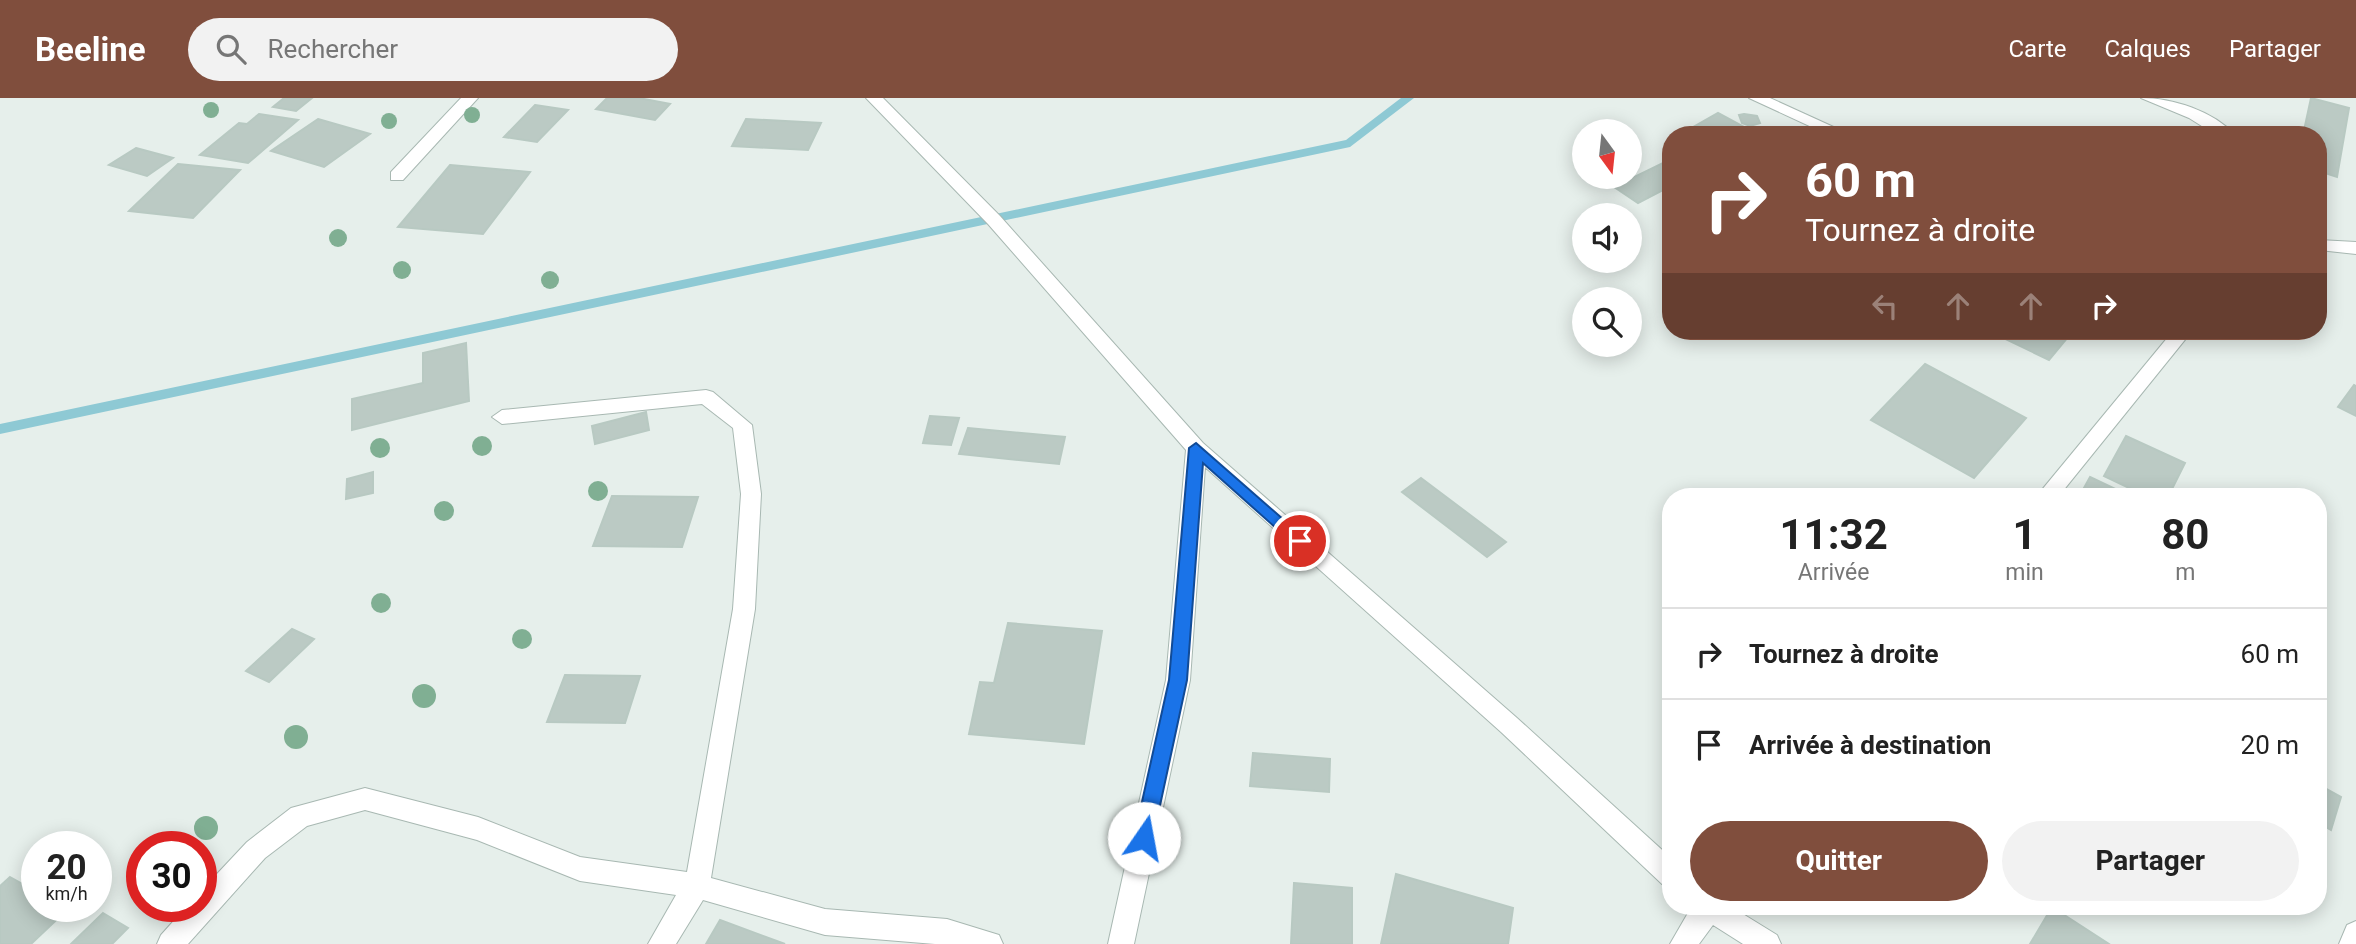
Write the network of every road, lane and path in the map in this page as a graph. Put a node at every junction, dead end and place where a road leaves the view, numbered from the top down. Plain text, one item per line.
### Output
1 (470, 98) edge
2 (874, 98) edge
3 (1757, 98) edge
4 (2149, 98) edge
5 (1822, 126) edge
6 (2213, 126) edge
7 (397, 176) dead end
8 (2327, 246) edge
9 (2356, 248) edge
10 (2176, 340) edge
11 (502, 417) dead end
12 (1196, 448) junction
13 (2053, 488) edge
14 (1662, 867) edge
15 (697, 886) junction
16 (1703, 915) edge
17 (1720, 915) edge
18 (2356, 934) edge
19 (170, 944) edge
20 (661, 944) edge
21 (990, 944) edge
22 (1121, 944) edge
23 (1683, 944) edge
24 (1768, 944) edge
25 (2352, 944) edge

1 - 7 street
2 - 12 street
3 - 5 street
4 - 6 street
8 - 9 street
10 - 13 street
11 - 15 street
12 - 14 street
12 - 22 street
15 - 19 street
15 - 20 street
15 - 21 street
16 - 23 street
17 - 24 street
18 - 25 street

